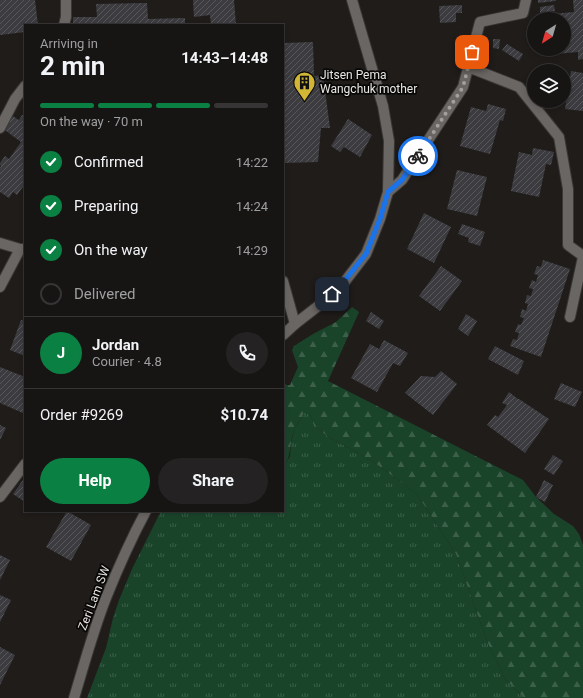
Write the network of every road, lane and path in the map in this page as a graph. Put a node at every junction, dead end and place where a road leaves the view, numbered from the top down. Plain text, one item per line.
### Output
1 (66, 0) edge
2 (352, 0) edge
3 (526, 0) edge
4 (64, 24) edge
5 (468, 67) junction
6 (24, 87) edge
7 (0, 128) edge
8 (388, 192) junction
9 (0, 243) edge
10 (23, 249) edge
11 (583, 256) edge
12 (284, 285) edge
13 (0, 287) edge
14 (570, 317) dead end
15 (295, 324) junction
16 (284, 334) edge
17 (24, 465) edge
18 (0, 497) edge
19 (146, 512) edge
20 (74, 698) edge

1 - 4 street
2 - 8 street
3 - 5 street
5 - 8 street
5 - 11 street
6 - 7 street
8 - 15 street
9 - 10 street
10 - 13 street
11 - 14 street
12 - 15 street
15 - 16 street
17 - 18 street
19 - 20 street, Zeri Lam SW

